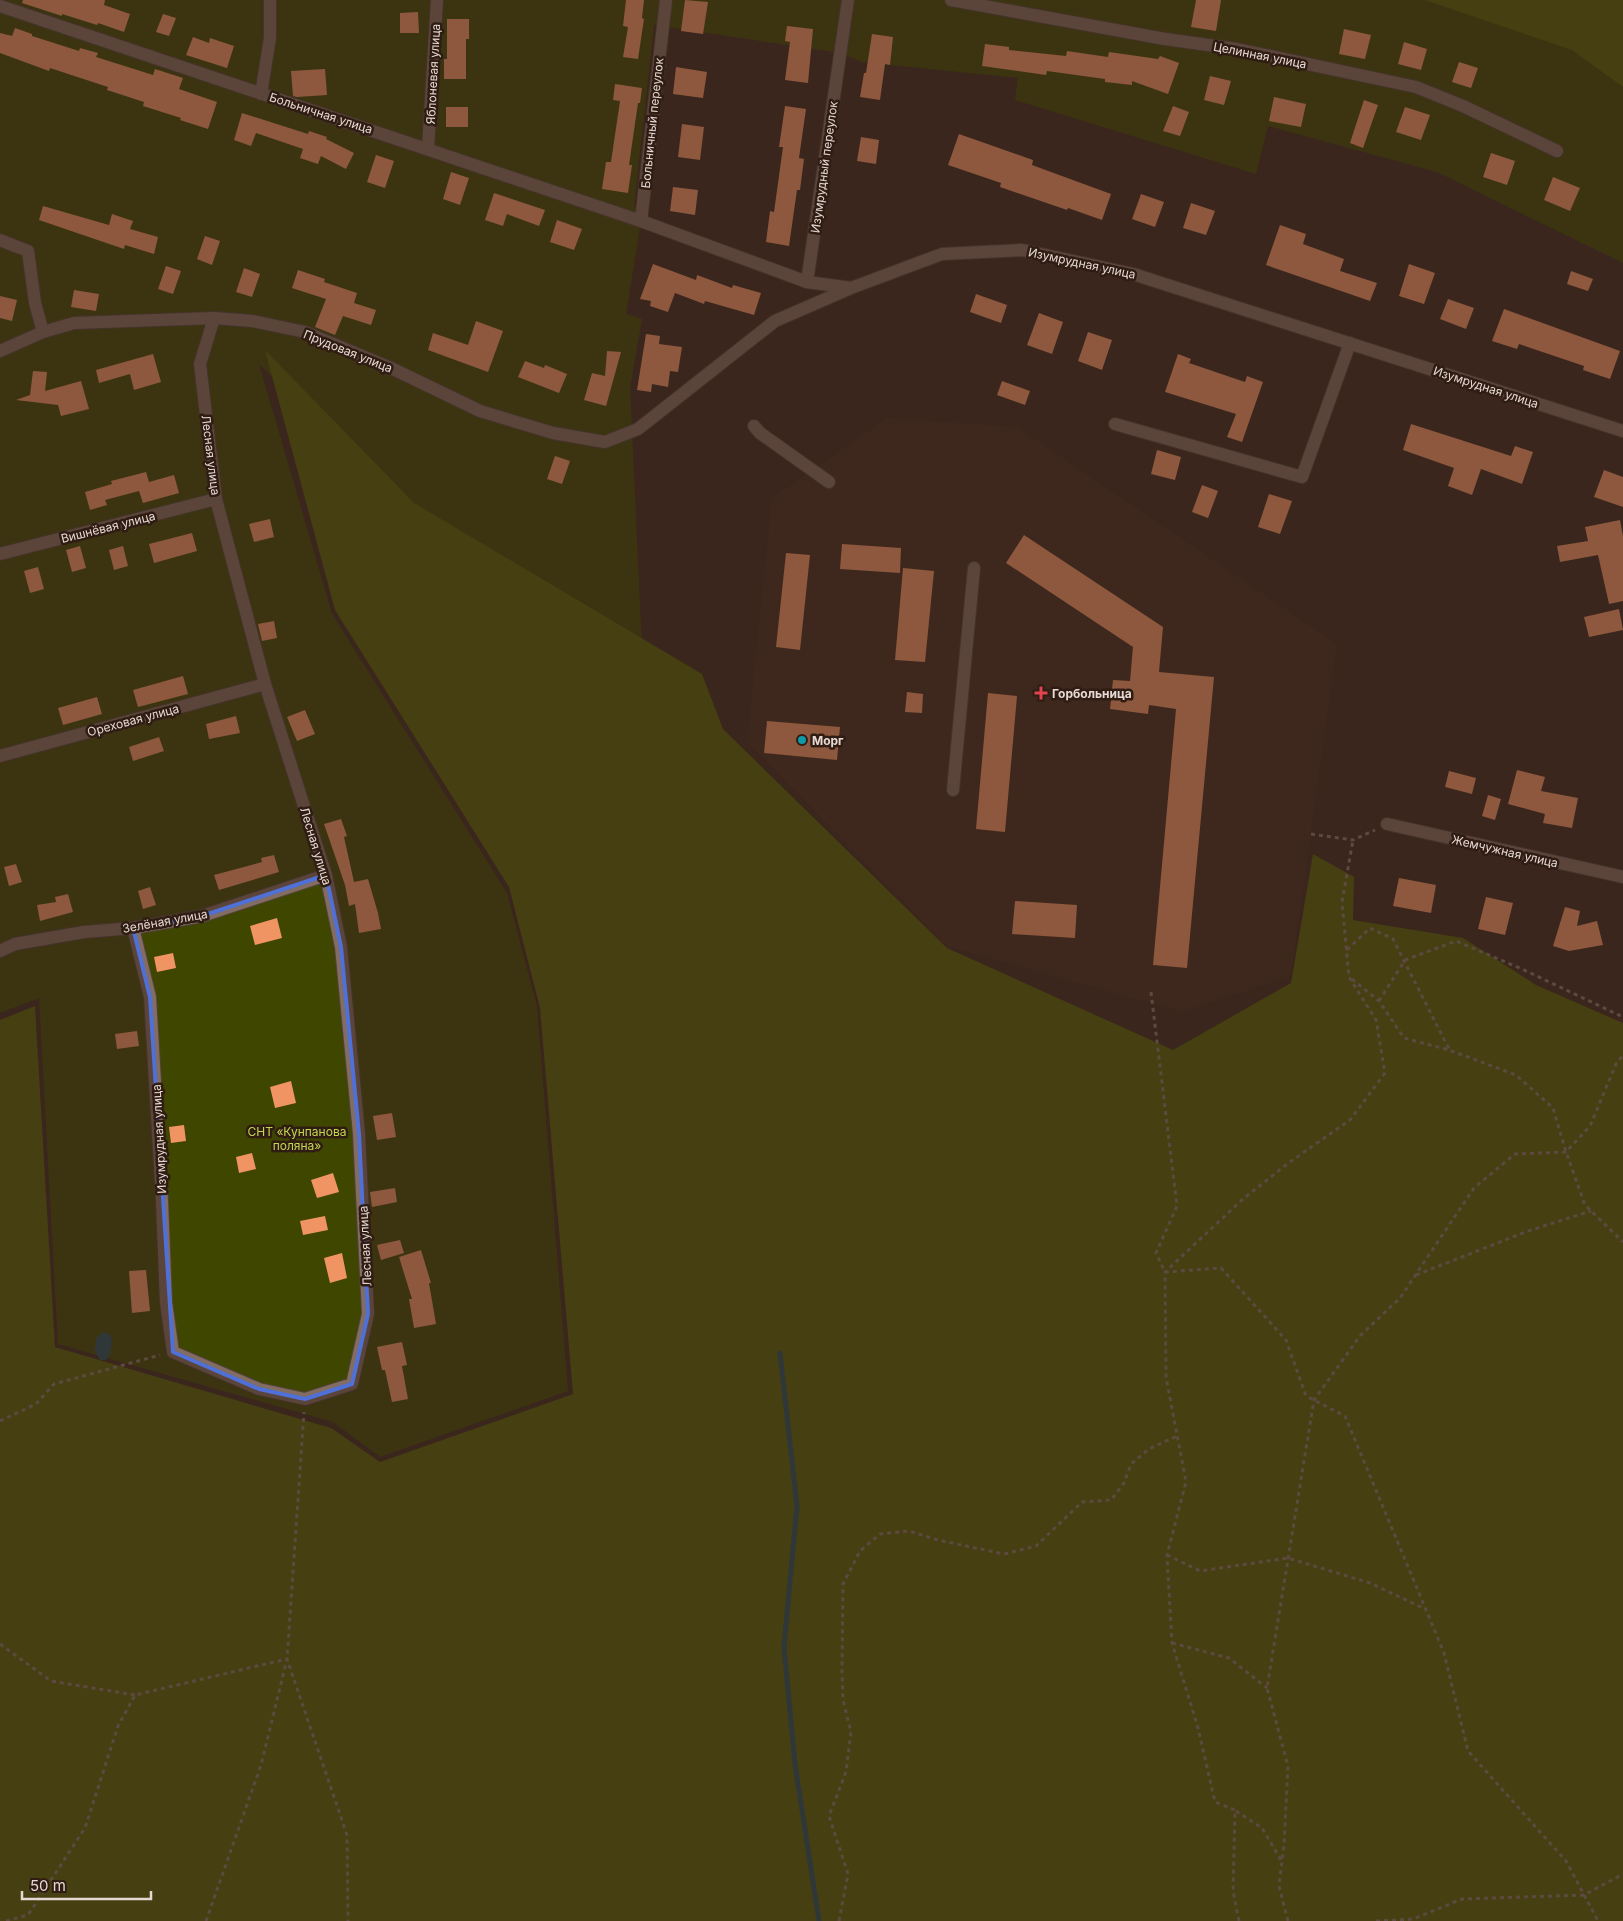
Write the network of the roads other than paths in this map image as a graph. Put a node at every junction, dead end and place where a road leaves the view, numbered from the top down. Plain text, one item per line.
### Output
1 (270, 0) edge
2 (437, 0) edge
3 (666, 0) edge
4 (848, 0) edge
5 (951, 0) edge
6 (0, 6) edge
7 (261, 94) junction
8 (428, 149) junction
9 (1557, 151) dead end
10 (641, 221) junction
11 (0, 240) edge
12 (807, 282) junction
13 (852, 288) junction
14 (214, 318) junction
15 (43, 332) junction
16 (1350, 343) junction
17 (0, 351) edge
18 (1114, 424) dead end
19 (754, 426) dead end
20 (1623, 431) edge
21 (829, 482) dead end
22 (216, 499) junction
23 (0, 554) edge
24 (974, 568) dead end
25 (265, 684) junction
26 (0, 756) edge
27 (953, 790) dead end
28 (1387, 824) road end
29 (326, 876) junction
30 (1623, 877) edge
31 (133, 928) junction
32 (0, 951) edge
33 (305, 1399) joint

1 - 7 street
2 - 8 street, Яблоневая улица
3 - 10 street, Больничный переулок
4 - 12 street, Изумрудный переулок
5 - 9 street, Целинная улица
6 - 7 street, Больничная улица
7 - 8 street, Больничная улица
8 - 10 street, Больничная улица
10 - 12 street, Изумрудная улица
11 - 15 street
12 - 13 street, Изумрудная улица
13 - 14 street, Прудовая улица
13 - 16 street, Изумрудная улица
14 - 15 street, Прудовая улица
14 - 22 street, Лесная улица
15 - 17 street, Прудовая улица
16 - 18 street
16 - 20 street, Изумрудная улица
19 - 21 street
22 - 23 street, Вишнёвая улица
22 - 25 street, Лесная улица
24 - 27 street
25 - 26 street, Ореховая улица
25 - 29 street, Лесная улица
28 - 30 street, Жемчужная улица
29 - 31 street, Зелёная улица
29 - 33 street, Лесная улица
31 - 32 street, Зелёная улица
31 - 33 street, Изумрудная улица

